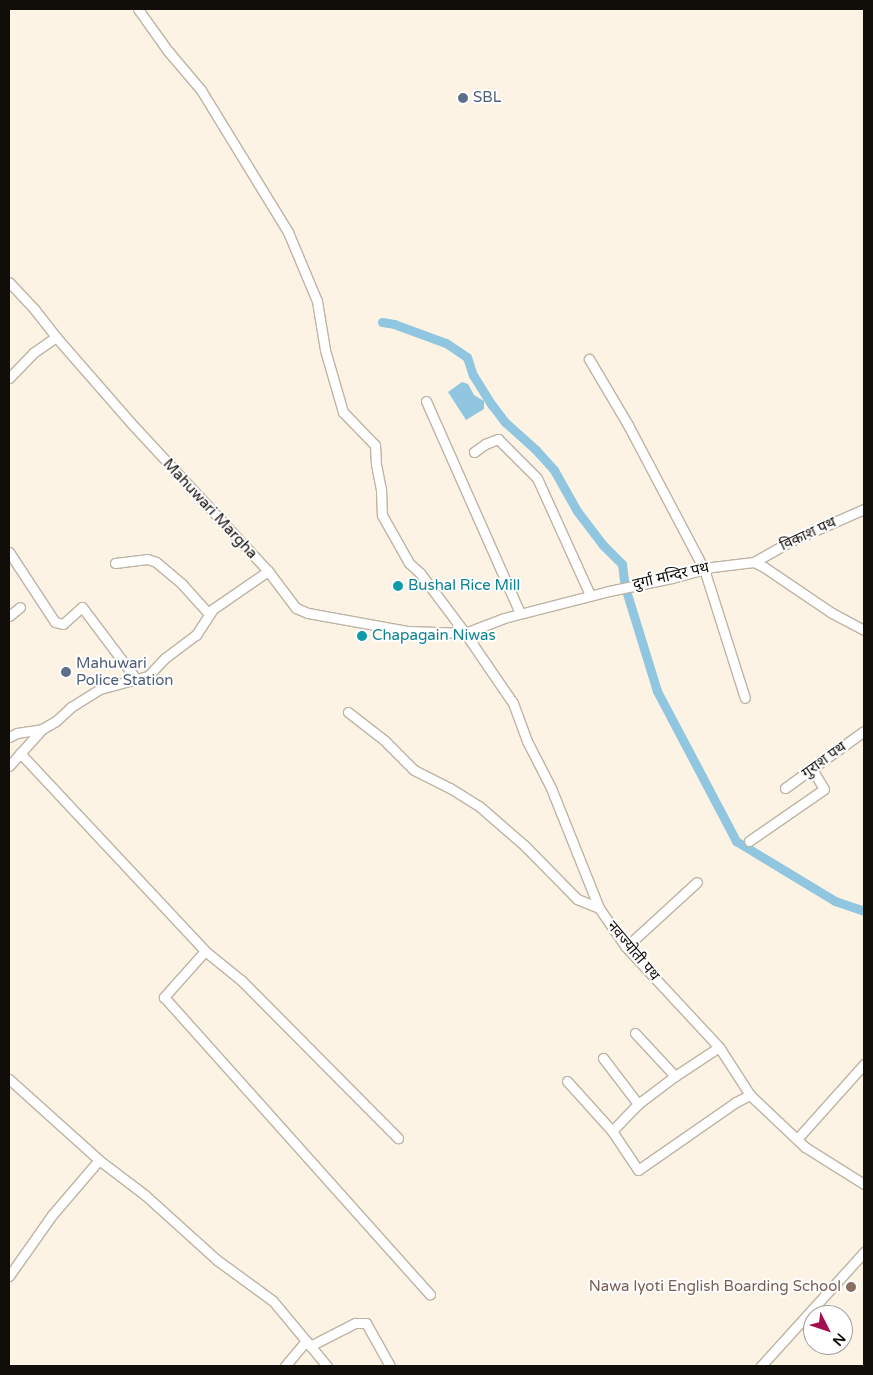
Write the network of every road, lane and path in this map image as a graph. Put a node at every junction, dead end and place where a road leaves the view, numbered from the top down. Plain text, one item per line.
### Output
1 (138, 9) edge
2 (9, 282) edge
3 (56, 337) junction
4 (589, 359) dead end
5 (9, 378) edge
6 (426, 401) dead end
7 (474, 452) dead end
8 (864, 509) edge
9 (9, 552) edge
10 (754, 562) junction
11 (115, 563) dead end
12 (704, 569) junction
13 (268, 571) junction
14 (590, 595) junction
15 (20, 607) dead end
16 (208, 613) junction
17 (520, 613) junction
18 (9, 616) edge
19 (864, 630) edge
20 (465, 633) junction
21 (136, 679) junction
22 (745, 698) dead end
23 (348, 712) dead end
24 (42, 729) junction
25 (864, 731) edge
26 (9, 737) edge
27 (20, 753) junction
28 (9, 766) edge
29 (812, 769) junction
30 (785, 788) dead end
31 (749, 840) dead end
32 (697, 882) dead end
33 (599, 908) junction
34 (626, 947) junction
35 (205, 950) junction
36 (635, 1033) dead end
37 (719, 1047) junction
38 (603, 1058) dead end
39 (864, 1064) edge
40 (675, 1076) junction
41 (9, 1079) edge
42 (567, 1081) dead end
43 (750, 1095) junction
44 (638, 1104) junction
45 (612, 1131) junction
46 (398, 1138) dead end
47 (797, 1140) junction
48 (99, 1160) junction
49 (864, 1184) edge
50 (864, 1252) edge
51 (9, 1276) edge
52 (430, 1295) dead end
53 (308, 1343) junction
54 (285, 1366) edge
55 (327, 1366) edge
56 (390, 1366) edge
57 (761, 1366) edge

1 - 20 street, नवज्योती पथ
2 - 3 street, Mahuwari Margha
3 - 5 street
3 - 13 street, Mahuwari Margha
4 - 12 street
6 - 17 street
7 - 14 street
8 - 10 street, विकाश पथ
9 - 21 street
10 - 12 street, दुर्गा मन्दिर पथ
10 - 19 street
11 - 16 street
12 - 14 street, दुर्गा मन्दिर पथ
12 - 22 street
13 - 16 street
13 - 20 street, Mahuwari Margha
14 - 17 street, दुर्गा मन्दिर पथ
15 - 18 street
16 - 21 street
17 - 20 street, दुर्गा मन्दिर पथ
20 - 33 street, नवज्योती पथ
21 - 24 street
23 - 33 street
24 - 26 street
24 - 27 street
25 - 29 street, गुराश पथ
27 - 28 street
27 - 35 street
29 - 30 street, गुराश पथ
29 - 31 street
32 - 34 street
33 - 34 street, नवज्योती पथ
34 - 37 street, नवज्योती पथ
35 - 46 street
35 - 52 street
36 - 40 street
37 - 40 street
37 - 43 street, नवज्योती पथ
38 - 44 street
39 - 47 street
40 - 44 street
41 - 48 street
42 - 45 street
43 - 45 street
43 - 47 street, नवज्योती पथ
44 - 45 street
47 - 49 street, नवज्योती पथ
48 - 51 street
48 - 53 street
50 - 57 street
53 - 54 street
53 - 55 street
53 - 56 street

